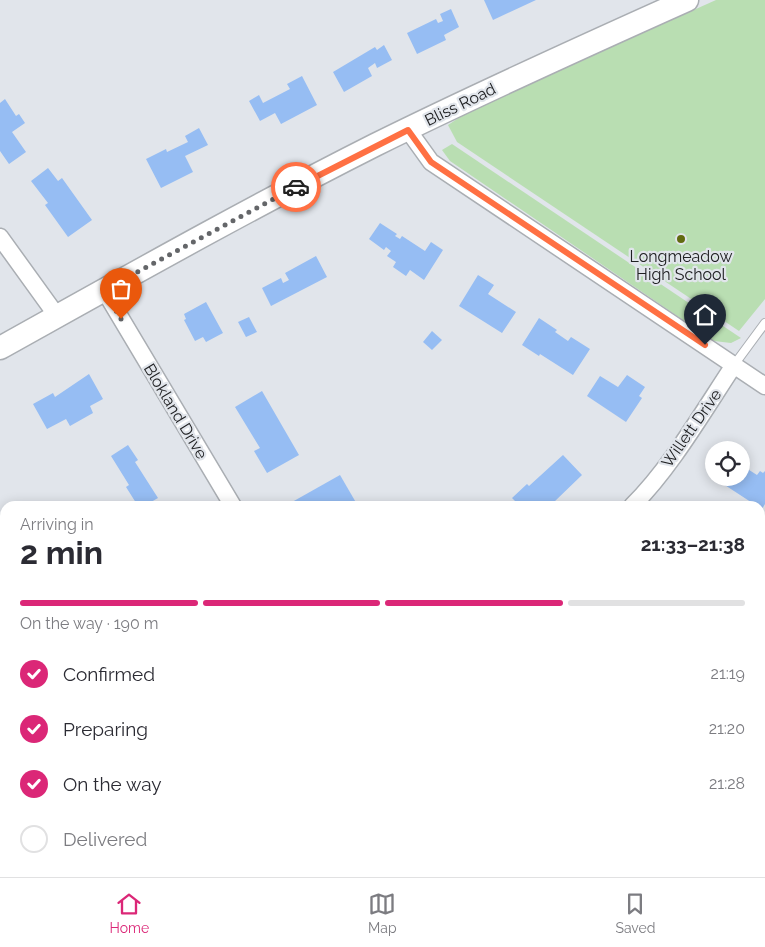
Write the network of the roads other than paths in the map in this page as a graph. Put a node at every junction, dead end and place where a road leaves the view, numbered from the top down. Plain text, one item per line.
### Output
1 (687, 0) edge
2 (408, 130) junction
3 (0, 238) edge
4 (104, 290) junction
5 (57, 316) junction
6 (765, 323) edge
7 (0, 348) edge
8 (734, 365) junction
9 (765, 386) edge
10 (230, 501) edge
11 (637, 501) edge

1 - 2 main road, Bliss Road
2 - 4 main road, Bliss Road
2 - 8 street
3 - 5 street
4 - 5 main road, Bliss Road
4 - 10 street, Blokland Drive
5 - 7 main road, Bliss Road
6 - 8 lane, Willett Drive
8 - 9 street
8 - 11 street, Willett Drive

